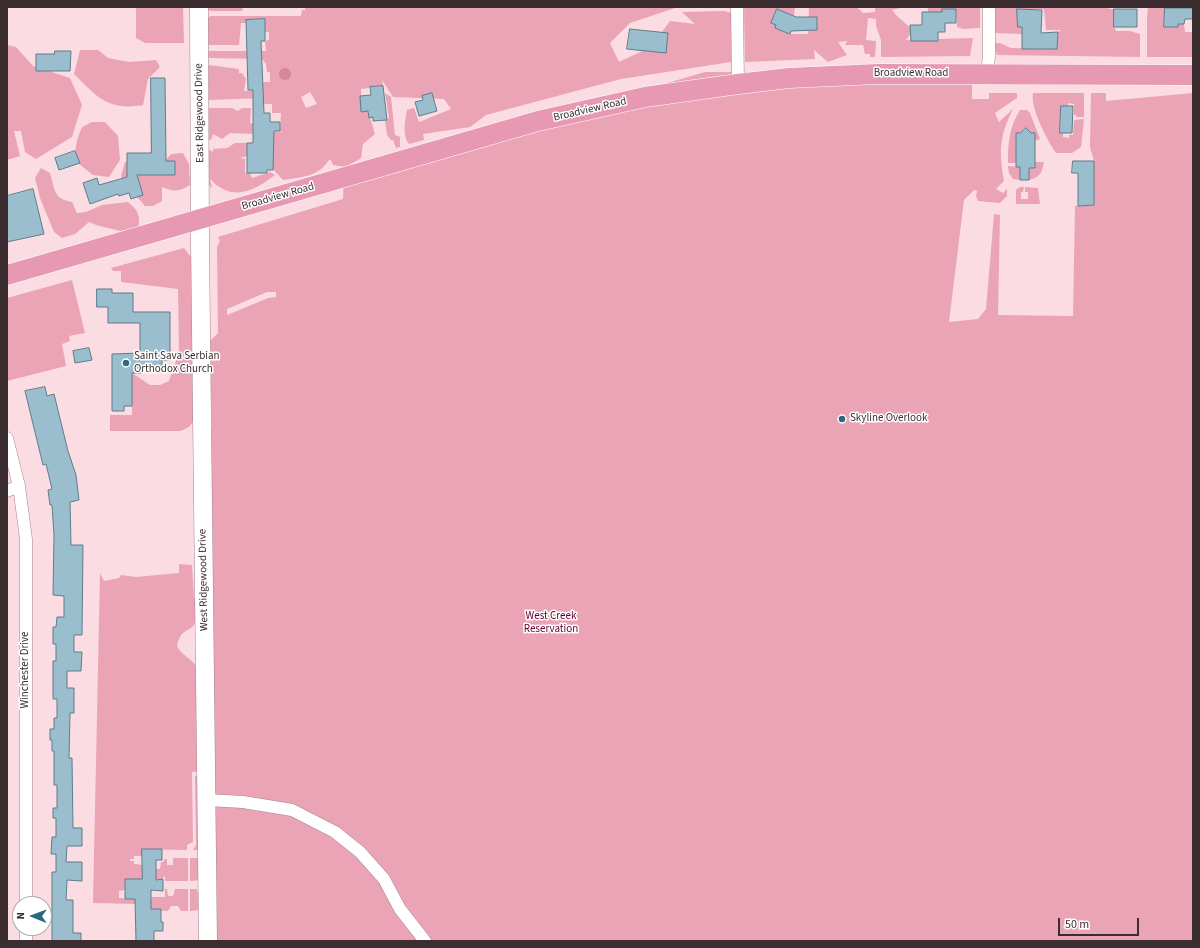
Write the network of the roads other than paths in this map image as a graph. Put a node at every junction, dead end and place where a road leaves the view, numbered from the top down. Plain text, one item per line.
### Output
1 (199, 7) edge
2 (737, 7) edge
3 (989, 7) edge
4 (986, 74) junction
5 (1193, 75) edge
6 (738, 84) junction
7 (200, 219) junction
8 (7, 275) edge
9 (7, 438) edge
10 (19, 486) junction
11 (7, 492) edge
12 (207, 800) junction
13 (26, 896) edge
14 (208, 941) edge
15 (425, 941) edge

1 - 7 street, East Ridgewood Drive
2 - 6 street
3 - 4 street
4 - 5 main road, Broadview Road
4 - 6 main road, Broadview Road
6 - 7 main road, Broadview Road
7 - 8 main road, Broadview Road
7 - 12 street, West Ridgewood Drive
9 - 10 street, Winchester Drive
10 - 11 street
10 - 13 street, Winchester Drive
12 - 14 street, West Ridgewood Drive
12 - 15 street

